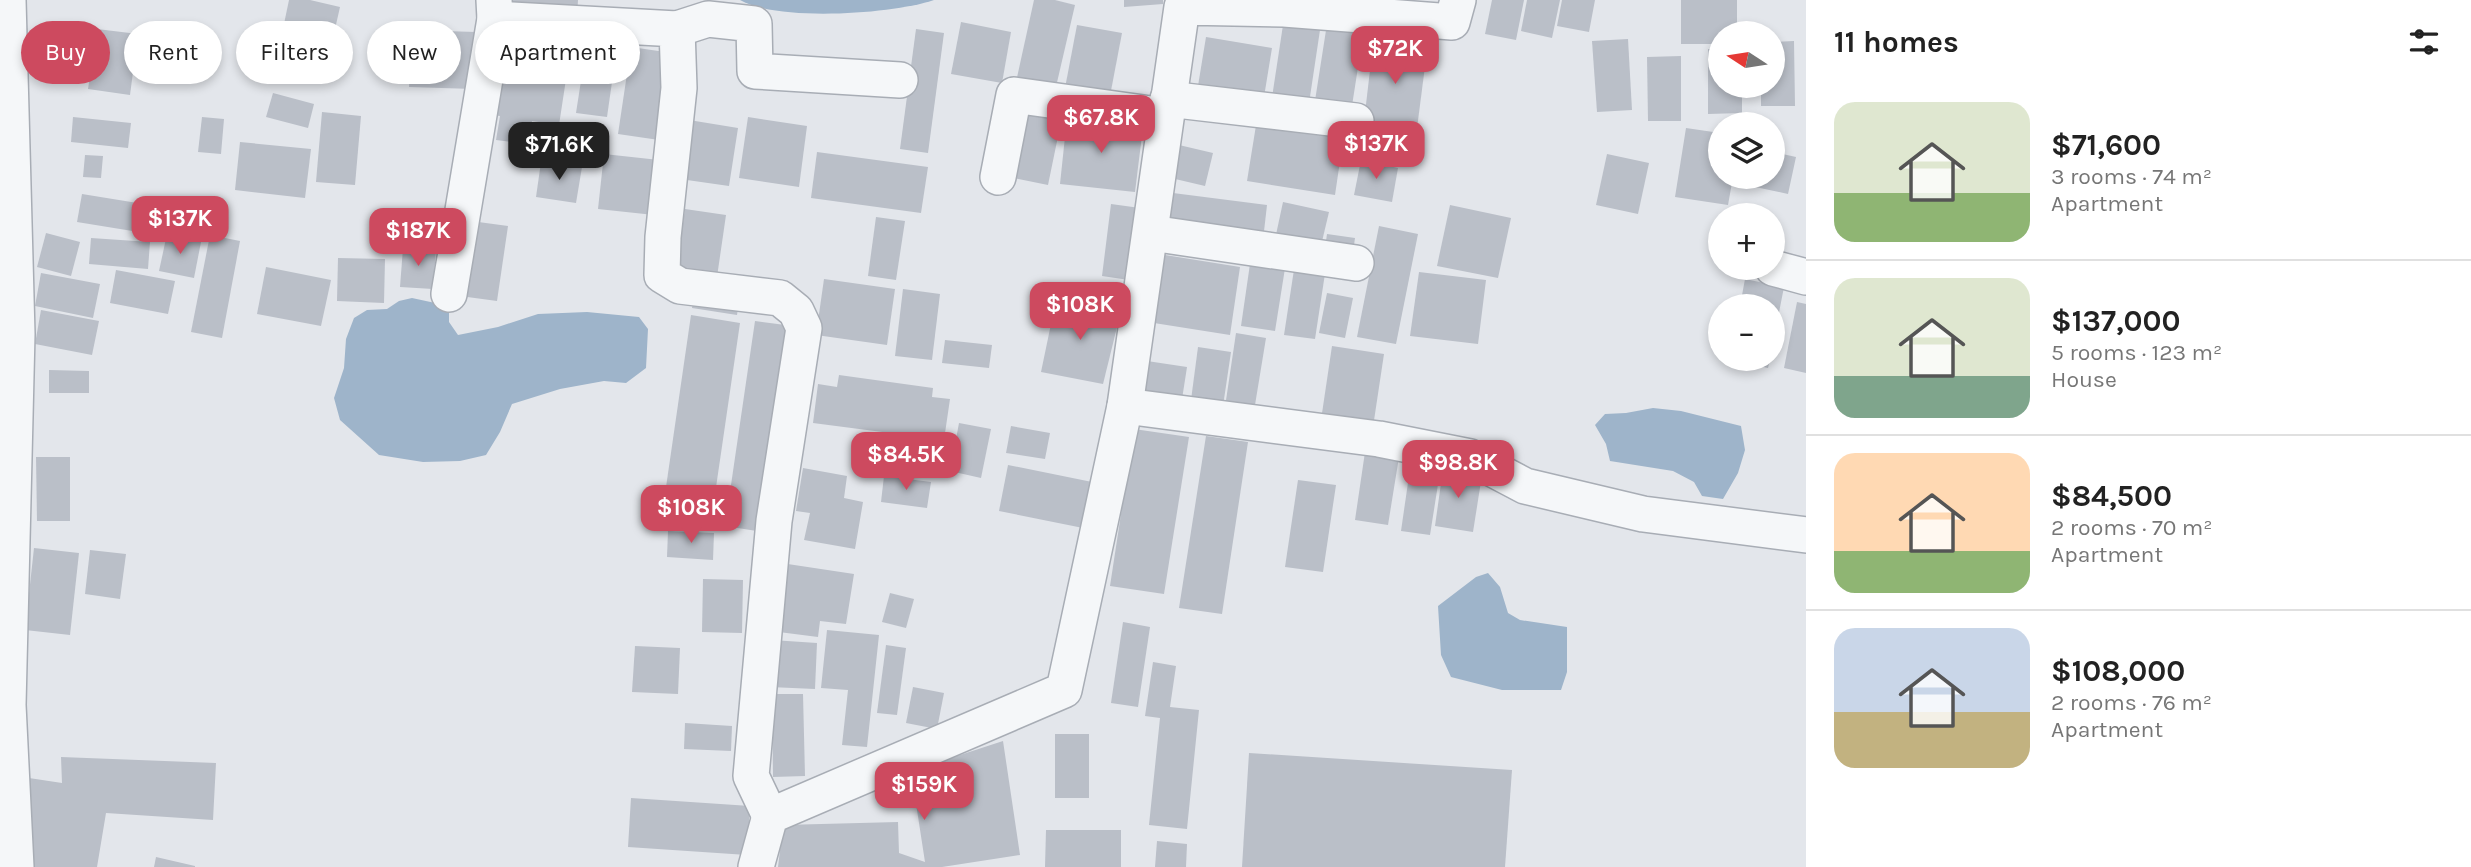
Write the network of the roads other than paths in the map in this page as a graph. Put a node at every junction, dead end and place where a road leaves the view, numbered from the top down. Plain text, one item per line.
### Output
1 (8, 0) edge
2 (1458, 0) edge
3 (494, 10) edge
4 (677, 29) junction
5 (900, 80) dead end
6 (1167, 107) junction
7 (1356, 121) dead end
8 (998, 177) dead end
9 (1151, 233) junction
10 (1356, 263) dead end
11 (1785, 271) edge
12 (1806, 277) edge
13 (449, 294) dead end
14 (1125, 406) junction
15 (1806, 535) edge
16 (770, 816) junction
17 (16, 867) edge
18 (756, 867) edge

1 - 17 street
2 - 6 street
3 - 4 street
3 - 13 street
4 - 5 street
4 - 16 street
6 - 7 street
6 - 8 street
6 - 9 street
9 - 10 street
9 - 14 street
11 - 12 street
14 - 15 street
14 - 16 street
16 - 18 street

